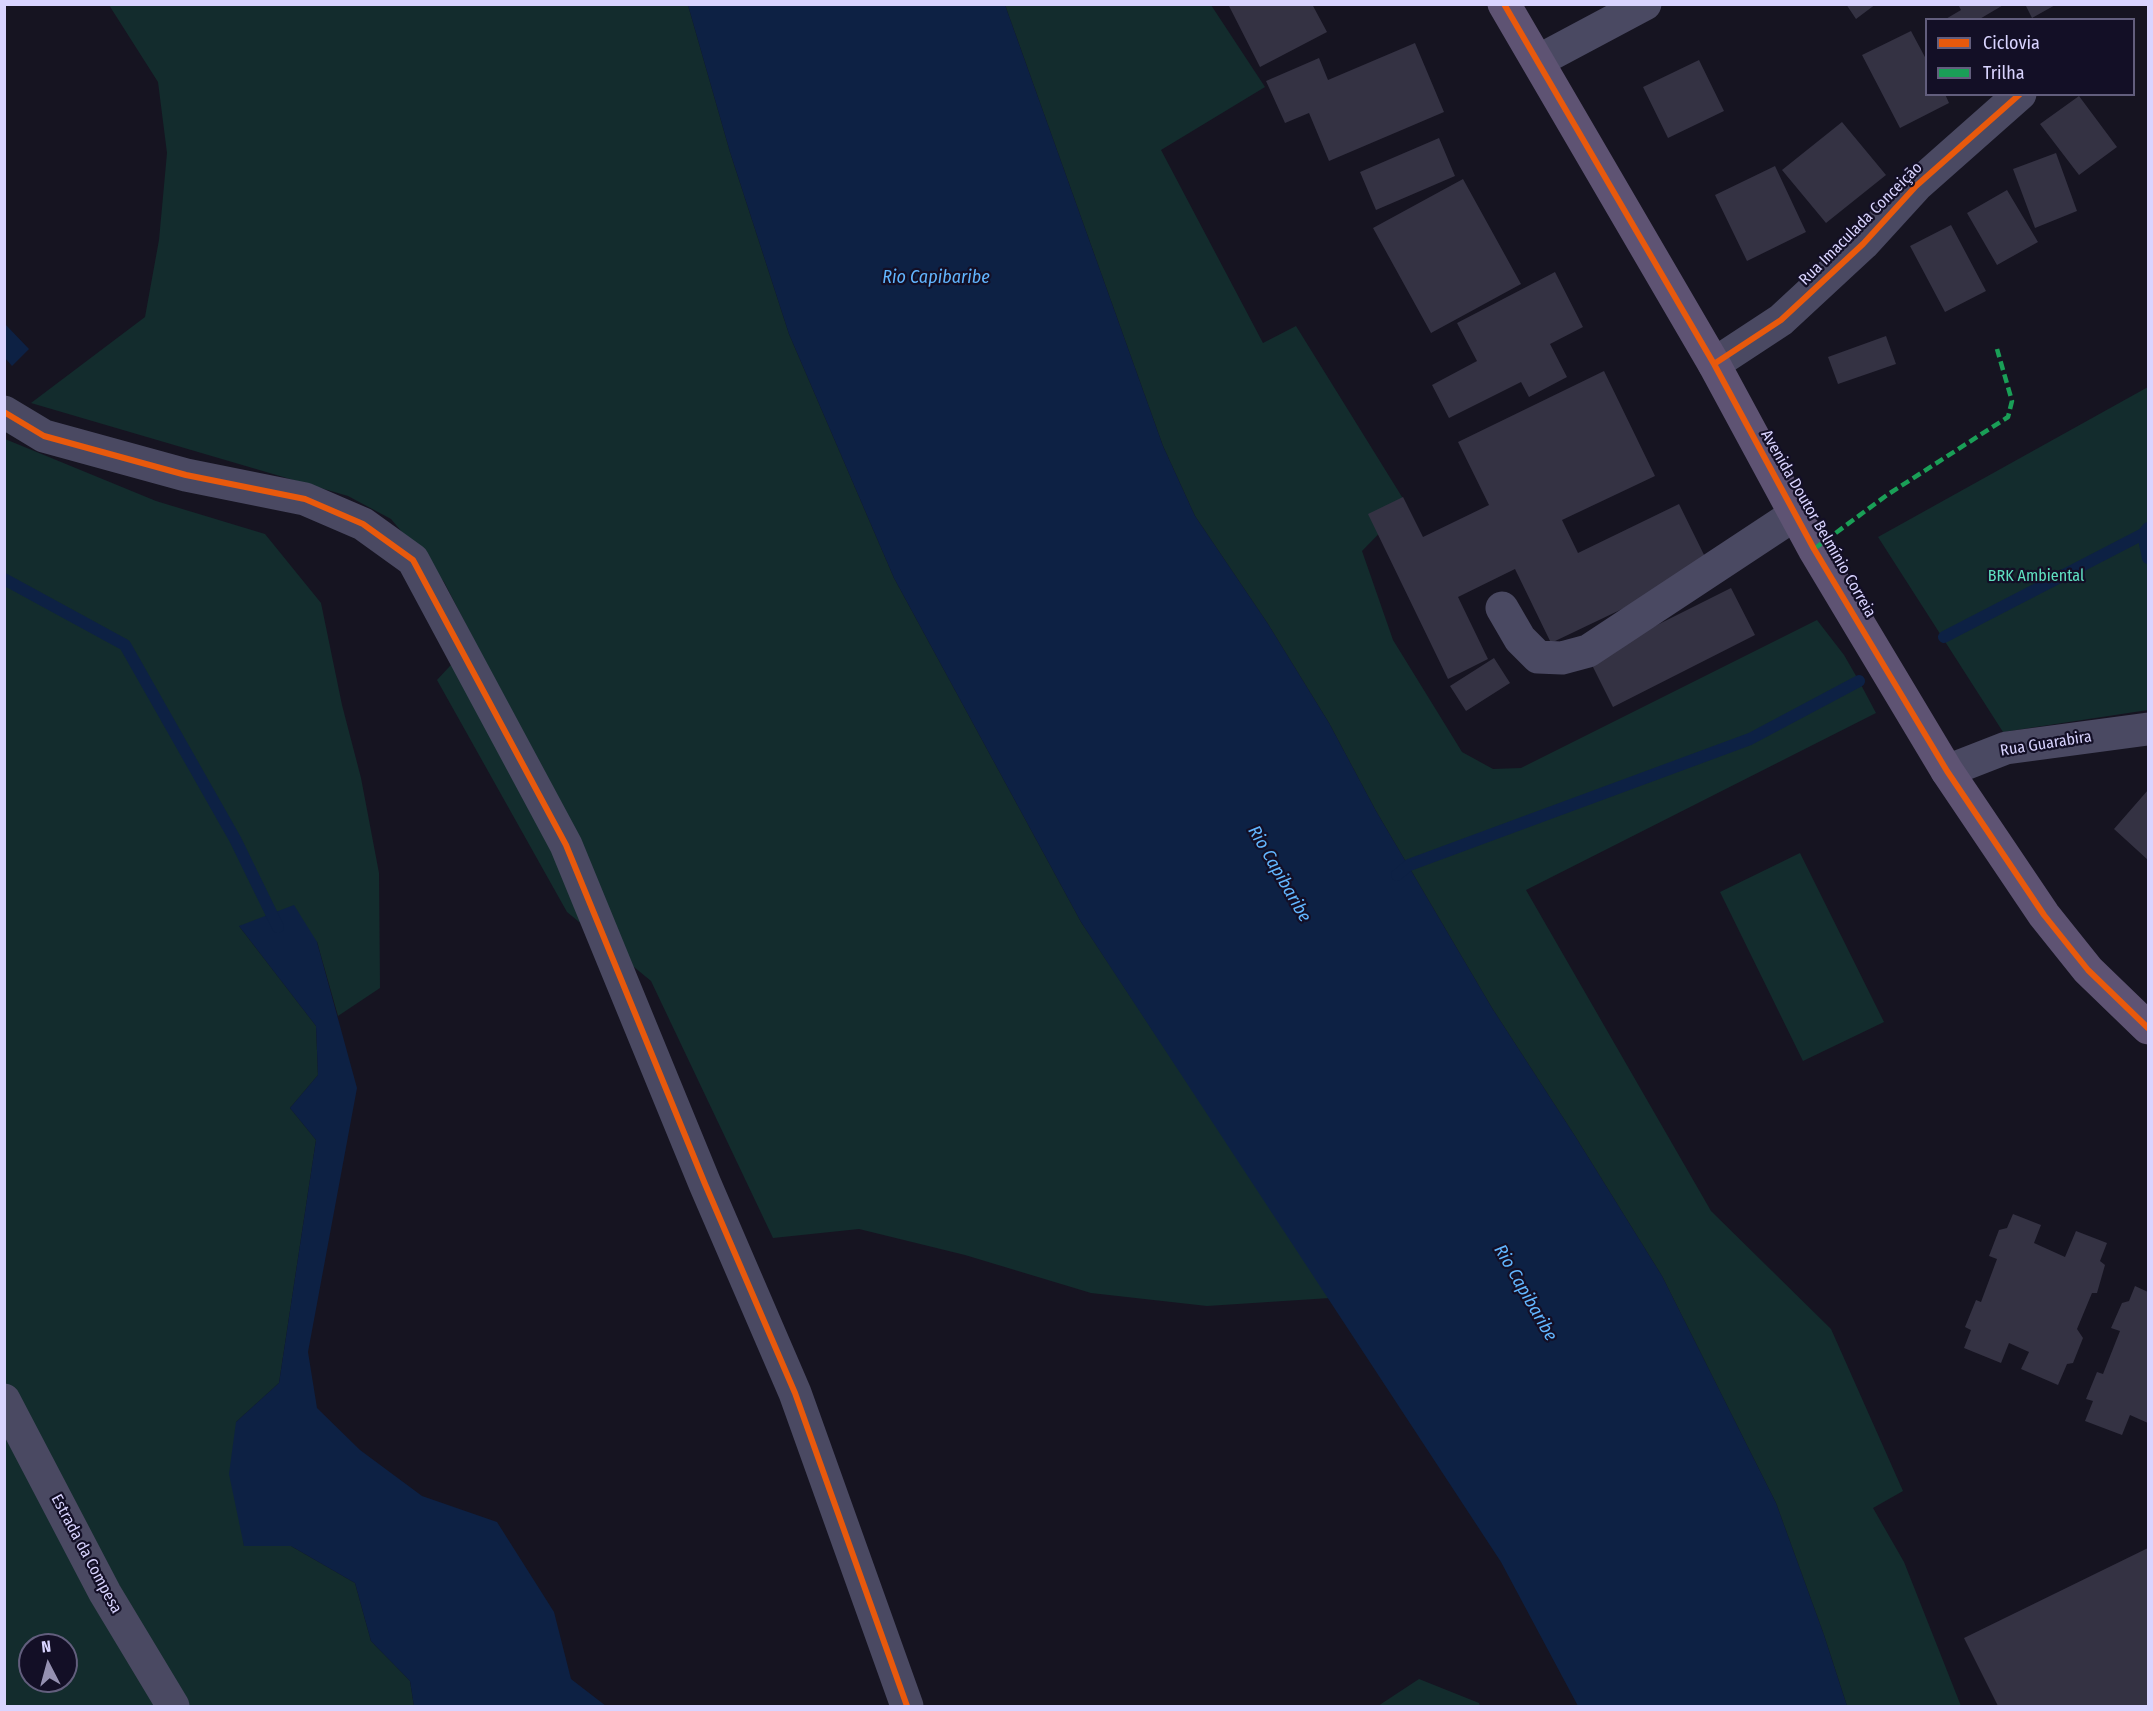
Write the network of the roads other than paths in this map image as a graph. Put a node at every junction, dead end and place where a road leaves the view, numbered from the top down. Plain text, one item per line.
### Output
1 (1504, 4) edge
2 (1645, 4) edge
3 (1538, 62) junction
4 (2018, 96) edge
5 (1714, 364) junction
6 (4, 412) edge
7 (1794, 515) junction
8 (1502, 608) dead end
9 (2148, 729) edge
10 (1947, 771) junction
11 (2148, 1028) edge
12 (4, 1400) edge
13 (172, 1707) edge
14 (907, 1707) edge

1 - 3 main road, Avenida Doutor Belmínio Correia
2 - 3 street
3 - 5 main road, Avenida Doutor Belmínio Correia
4 - 5 street, Rua Imaculada Conceição
5 - 7 main road, Avenida Doutor Belmínio Correia
6 - 14 street
7 - 8 street
7 - 10 main road, Avenida Doutor Belmínio Correia
9 - 10 street, Rua Guarabira
10 - 11 main road, Avenida Doutor Belmínio Correia
12 - 13 street, Estrada da Compesa

